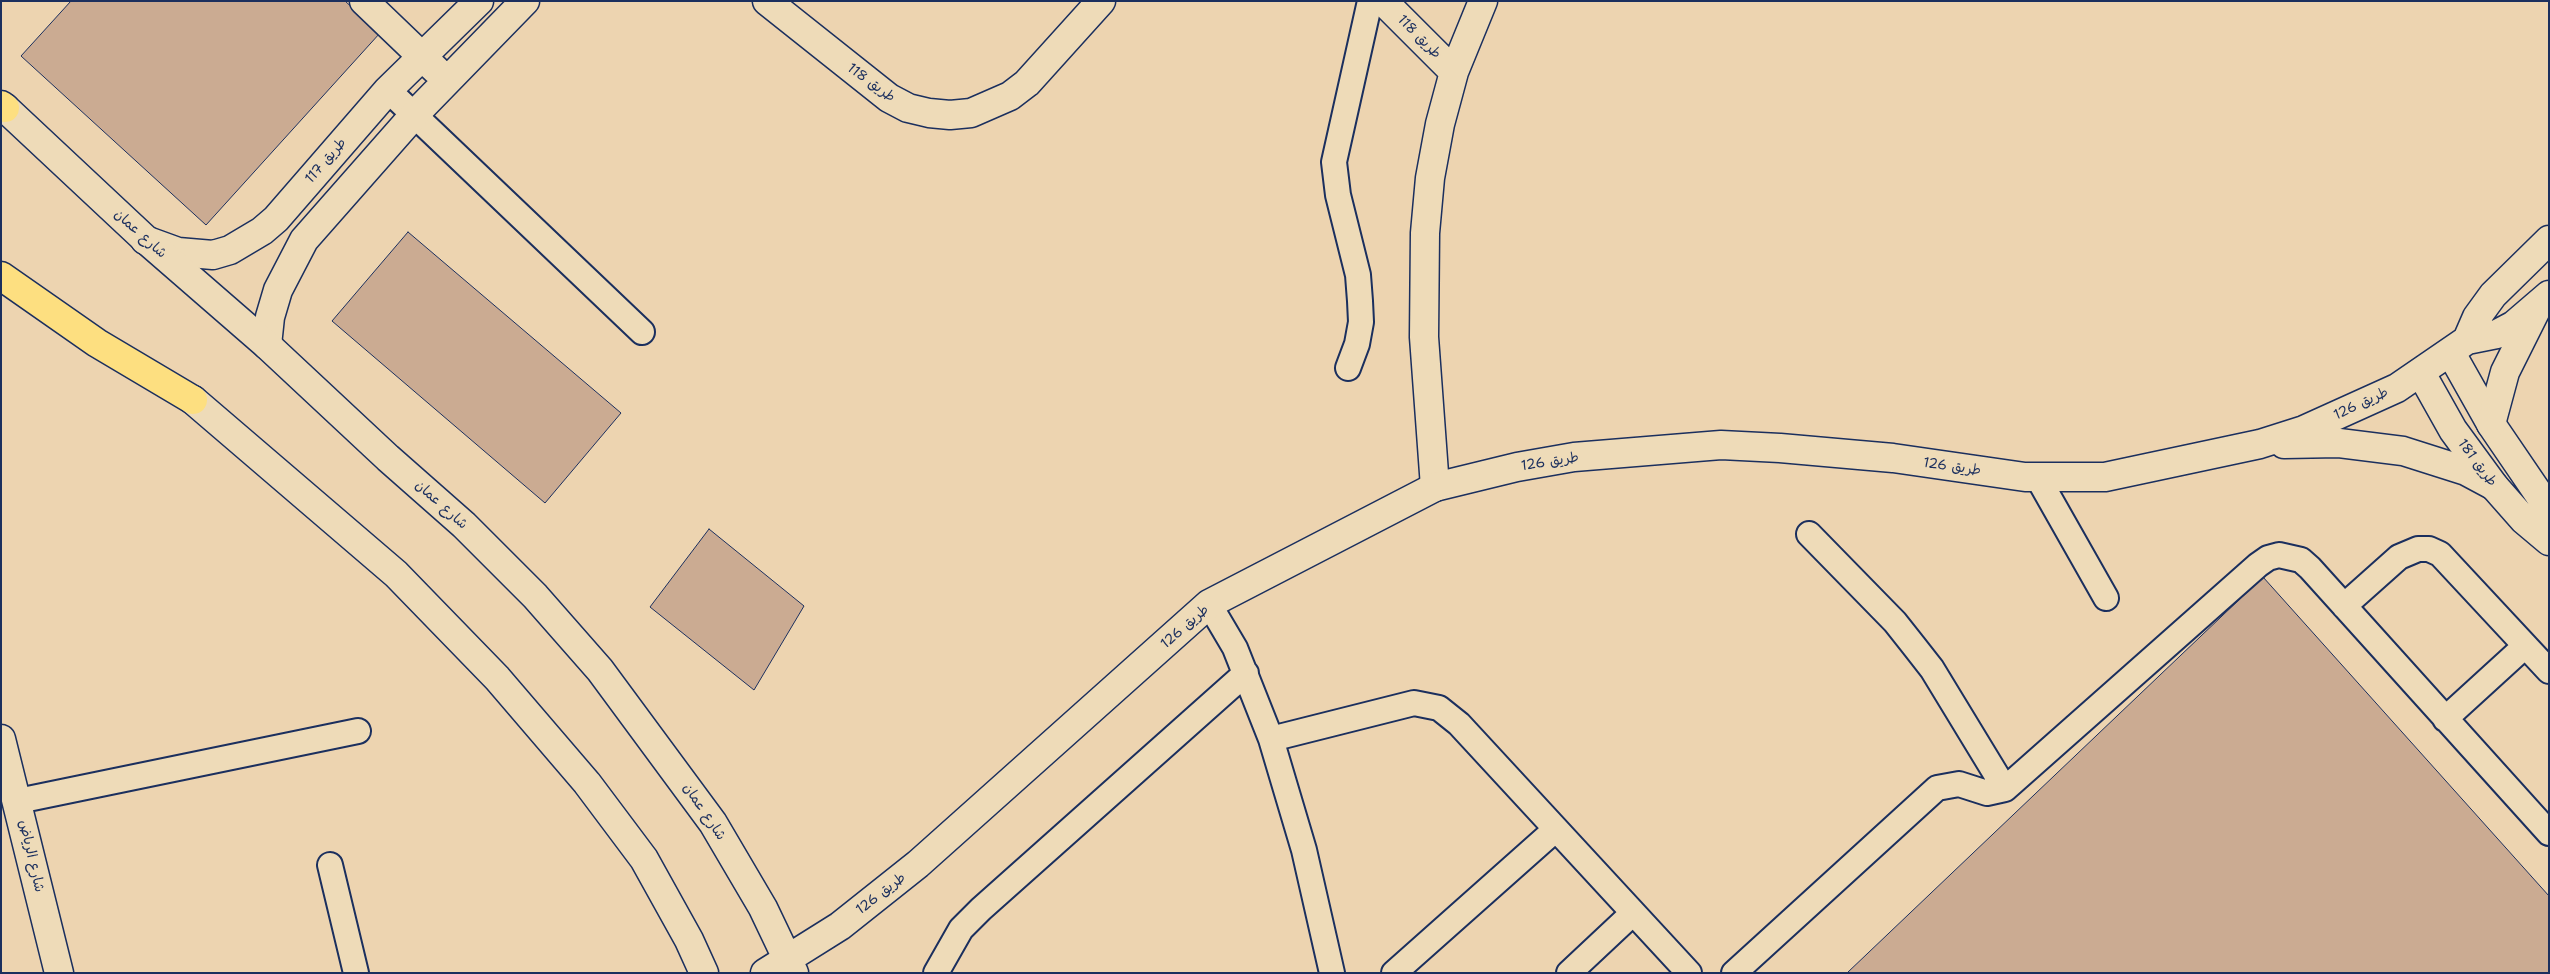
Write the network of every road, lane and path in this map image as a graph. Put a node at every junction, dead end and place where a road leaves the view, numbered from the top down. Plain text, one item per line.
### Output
1 (364, 1) edge
2 (478, 1) edge
3 (525, 1) edge
4 (767, 1) edge
5 (1101, 1) edge
6 (1370, 1) edge
7 (1384, 1) edge
8 (1483, 1) edge
9 (422, 56) junction
10 (1454, 72) junction
11 (447, 81) junction
12 (388, 90) junction
13 (3, 107) edge
14 (415, 114) junction
15 (145, 239) junction
16 (2549, 240) edge
17 (1, 276) edge
18 (2544, 299) edge
19 (642, 332) dead end
20 (267, 345) junction
21 (2459, 347) junction
22 (1348, 368) dead end
23 (2421, 373) junction
24 (193, 400) joint
25 (2491, 424) junction
26 (2260, 444) junction
27 (2038, 478) junction
28 (2494, 486) junction
29 (1435, 487) junction
30 (2549, 510) edge
31 (1810, 534) dead end
32 (2549, 541) edge
33 (2106, 598) dead end
34 (1209, 604) junction
35 (2344, 606) junction
36 (2526, 646) junction
37 (2549, 671) edge
38 (1246, 673) junction
39 (2445, 719) junction
40 (358, 731) dead end
41 (1, 739) edge
42 (1271, 739) junction
43 (2005, 789) junction
44 (18, 802) junction
45 (1556, 829) junction
46 (2549, 833) edge
47 (330, 865) dead end
48 (1633, 913) junction
49 (791, 966) edge
50 (59, 973) edge
51 (356, 973) edge
52 (704, 973) edge
53 (765, 973) edge
54 (936, 973) edge
55 (1332, 973) edge
56 (1394, 973) edge
57 (1569, 973) edge
58 (1689, 973) edge
59 (1734, 973) edge

1 - 9 street
2 - 9 street, طريق 117
3 - 11 street
4 - 5 street, طريق 118
6 - 22 lane
7 - 10 street, طريق 118
8 - 10 street
9 - 11 street
9 - 12 street, طريق 117
10 - 29 street
11 - 14 street
12 - 14 lane
12 - 15 street, طريق 117
13 - 15 street, شارع عمان
14 - 19 lane
14 - 20 street
15 - 20 street, شارع عمان
16 - 21 street
17 - 24 main road
18 - 21 street, طريق 126
18 - 25 street
20 - 49 street, شارع عمان
21 - 23 street, طريق 126
21 - 25 street
23 - 26 street, طريق 126
23 - 28 street, طريق 181
24 - 52 street
25 - 30 street
26 - 27 street, طريق 126
26 - 28 street
27 - 29 street, طريق 126
27 - 33 lane
28 - 32 street, طريق 181
29 - 34 street, طريق 126
31 - 43 lane
34 - 38 lane
34 - 49 street, طريق 126
35 - 36 lane
35 - 39 lane
35 - 43 lane
36 - 37 lane
36 - 39 lane
38 - 42 lane
38 - 54 lane
39 - 46 lane
40 - 44 lane
41 - 44 street, شارع الرياض
42 - 45 lane
42 - 55 lane
43 - 59 lane
44 - 50 street, شارع الرياض
45 - 48 lane
45 - 56 lane
47 - 51 lane
48 - 57 lane
48 - 58 lane
49 - 53 street, طريق 126

